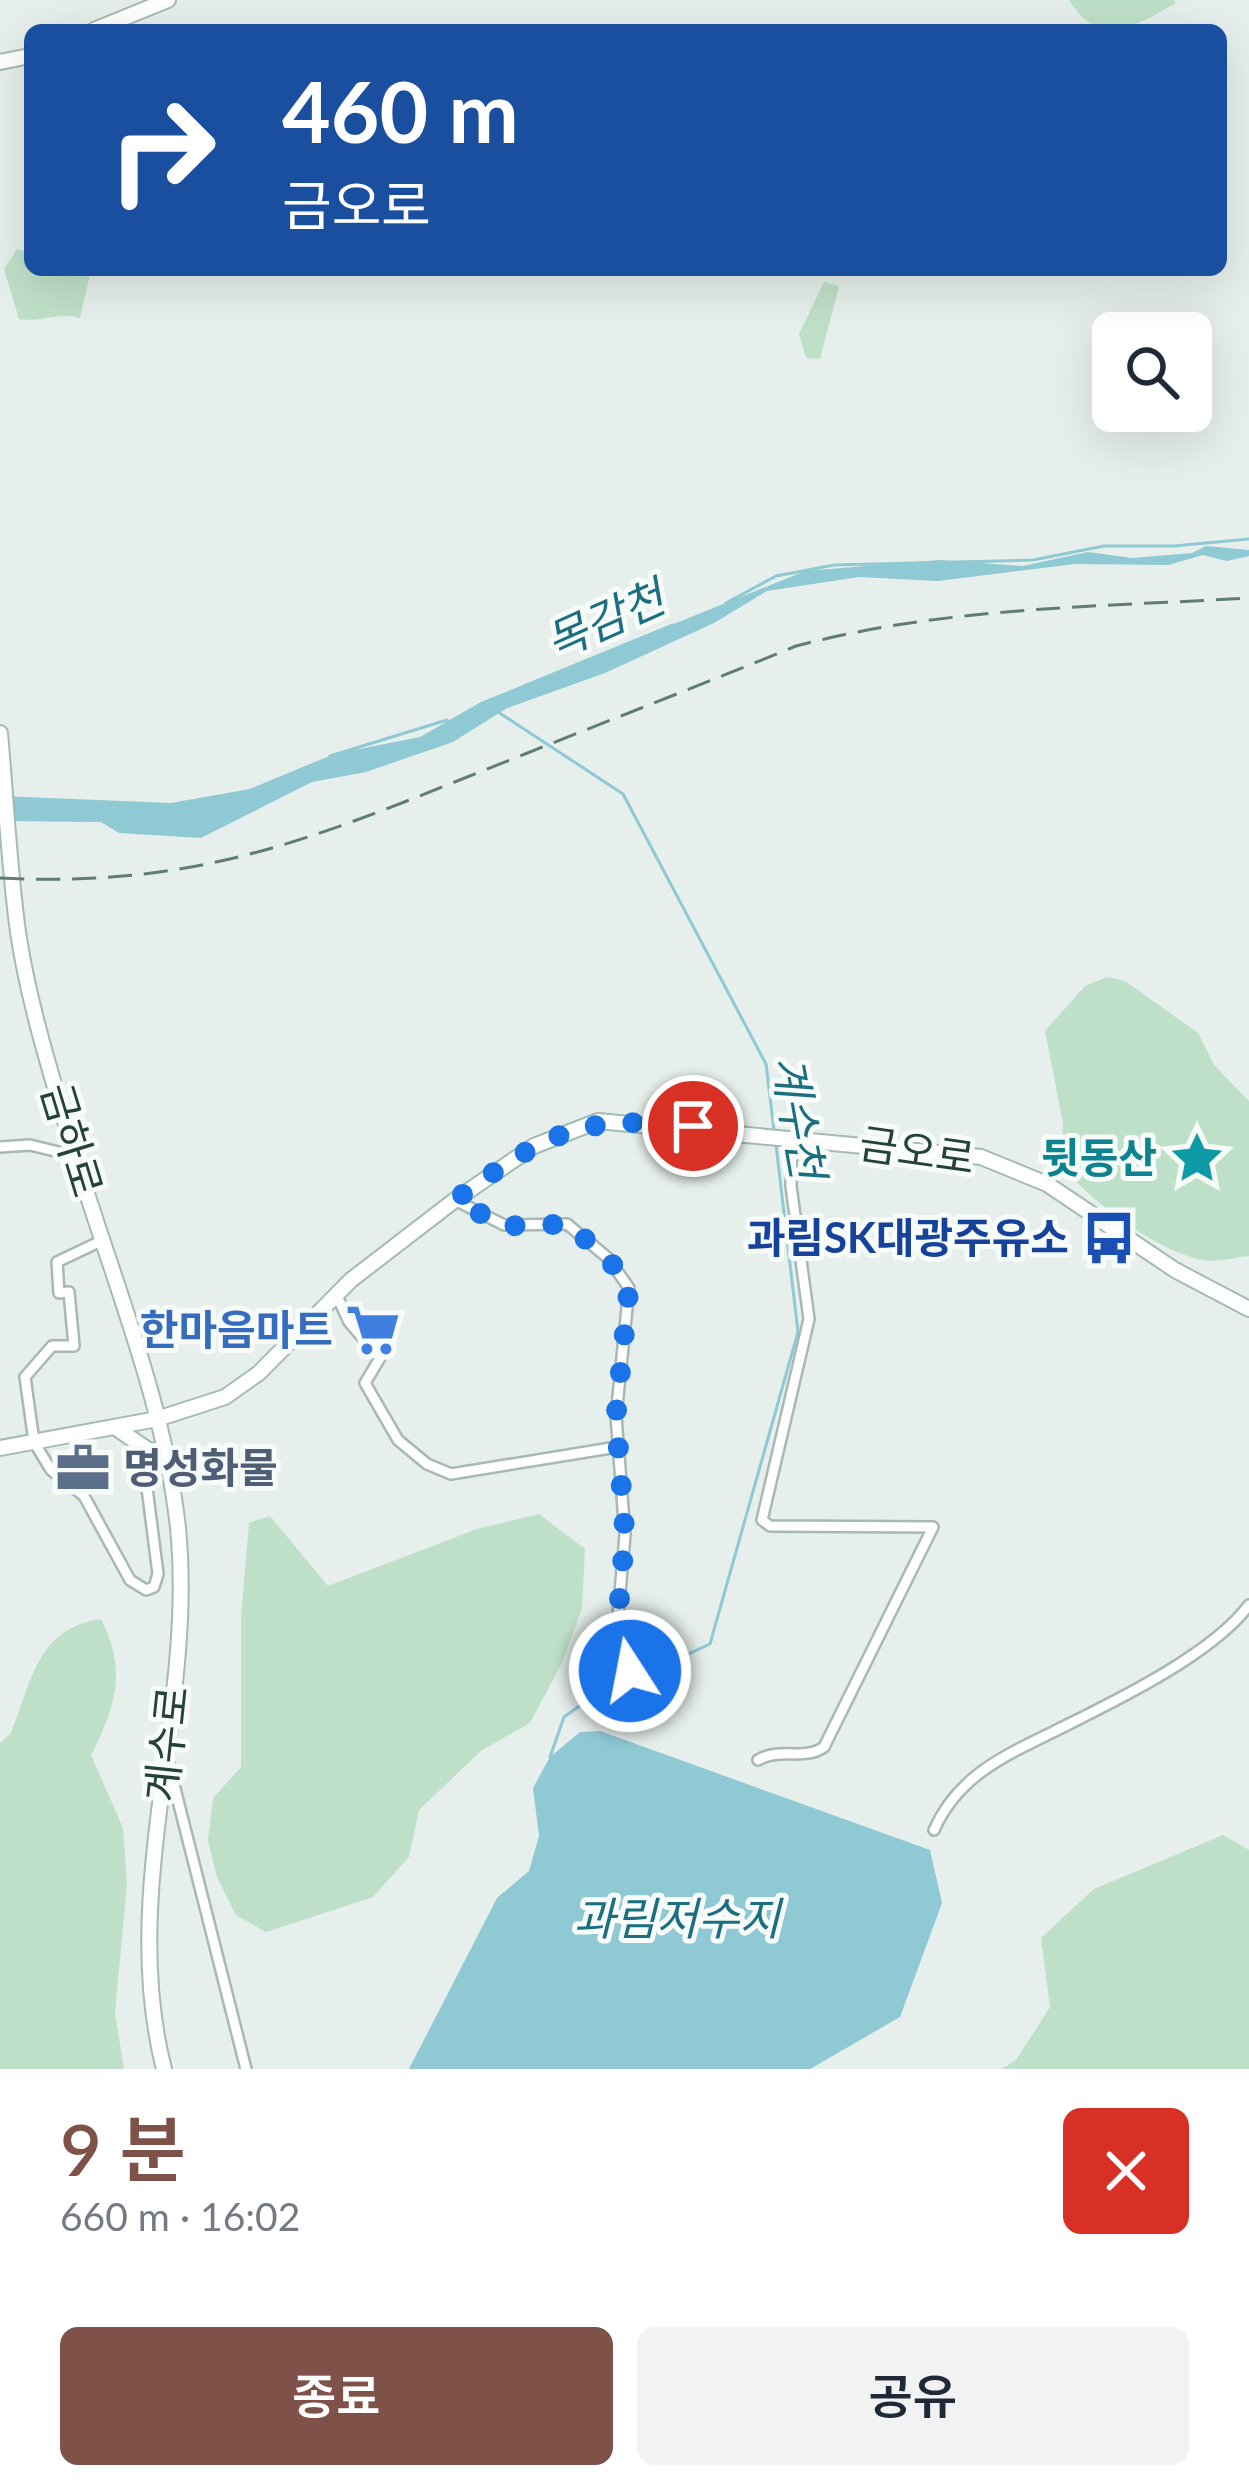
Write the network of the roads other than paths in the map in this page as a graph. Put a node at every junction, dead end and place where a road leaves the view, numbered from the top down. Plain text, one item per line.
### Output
1 (168, 0) edge
2 (129, 8) edge
3 (104, 24) edge
4 (0, 733) edge
5 (2, 778) edge
6 (6, 855) edge
7 (788, 1136) junction
8 (0, 1147) edge
9 (75, 1156) junction
10 (455, 1200) junction
11 (103, 1240) junction
12 (336, 1294) junction
13 (1249, 1309) edge
14 (158, 1419) junction
15 (116, 1427) junction
16 (34, 1442) junction
17 (617, 1447) junction
18 (0, 1448) edge
19 (151, 1448) junction
20 (167, 1462) junction
21 (1249, 1605) edge
22 (630, 1671) dead end
23 (758, 1760) dead end
24 (169, 1761) junction
25 (934, 1830) dead end
26 (164, 2069) edge
27 (246, 2069) edge

1 - 2 main road
2 - 3 main road
4 - 5 main road
5 - 6 main road, 금하로
6 - 9 main road, 금하로
7 - 10 main road, 금오로
7 - 13 main road, 금오로
7 - 23 street
8 - 9 street
9 - 11 main road, 금하로
10 - 12 main road, 금오로
10 - 17 street
11 - 14 main road, 금하로
11 - 16 street
12 - 14 main road, 금오로
12 - 17 street
14 - 15 main road, 금오로
14 - 20 main road, 계수로
15 - 16 main road, 금오로
15 - 19 main road
16 - 18 main road, 금오로
16 - 19 street
17 - 22 street
19 - 20 main road
20 - 24 main road, 계수로
21 - 25 street
24 - 26 main road, 계수로
24 - 27 street

